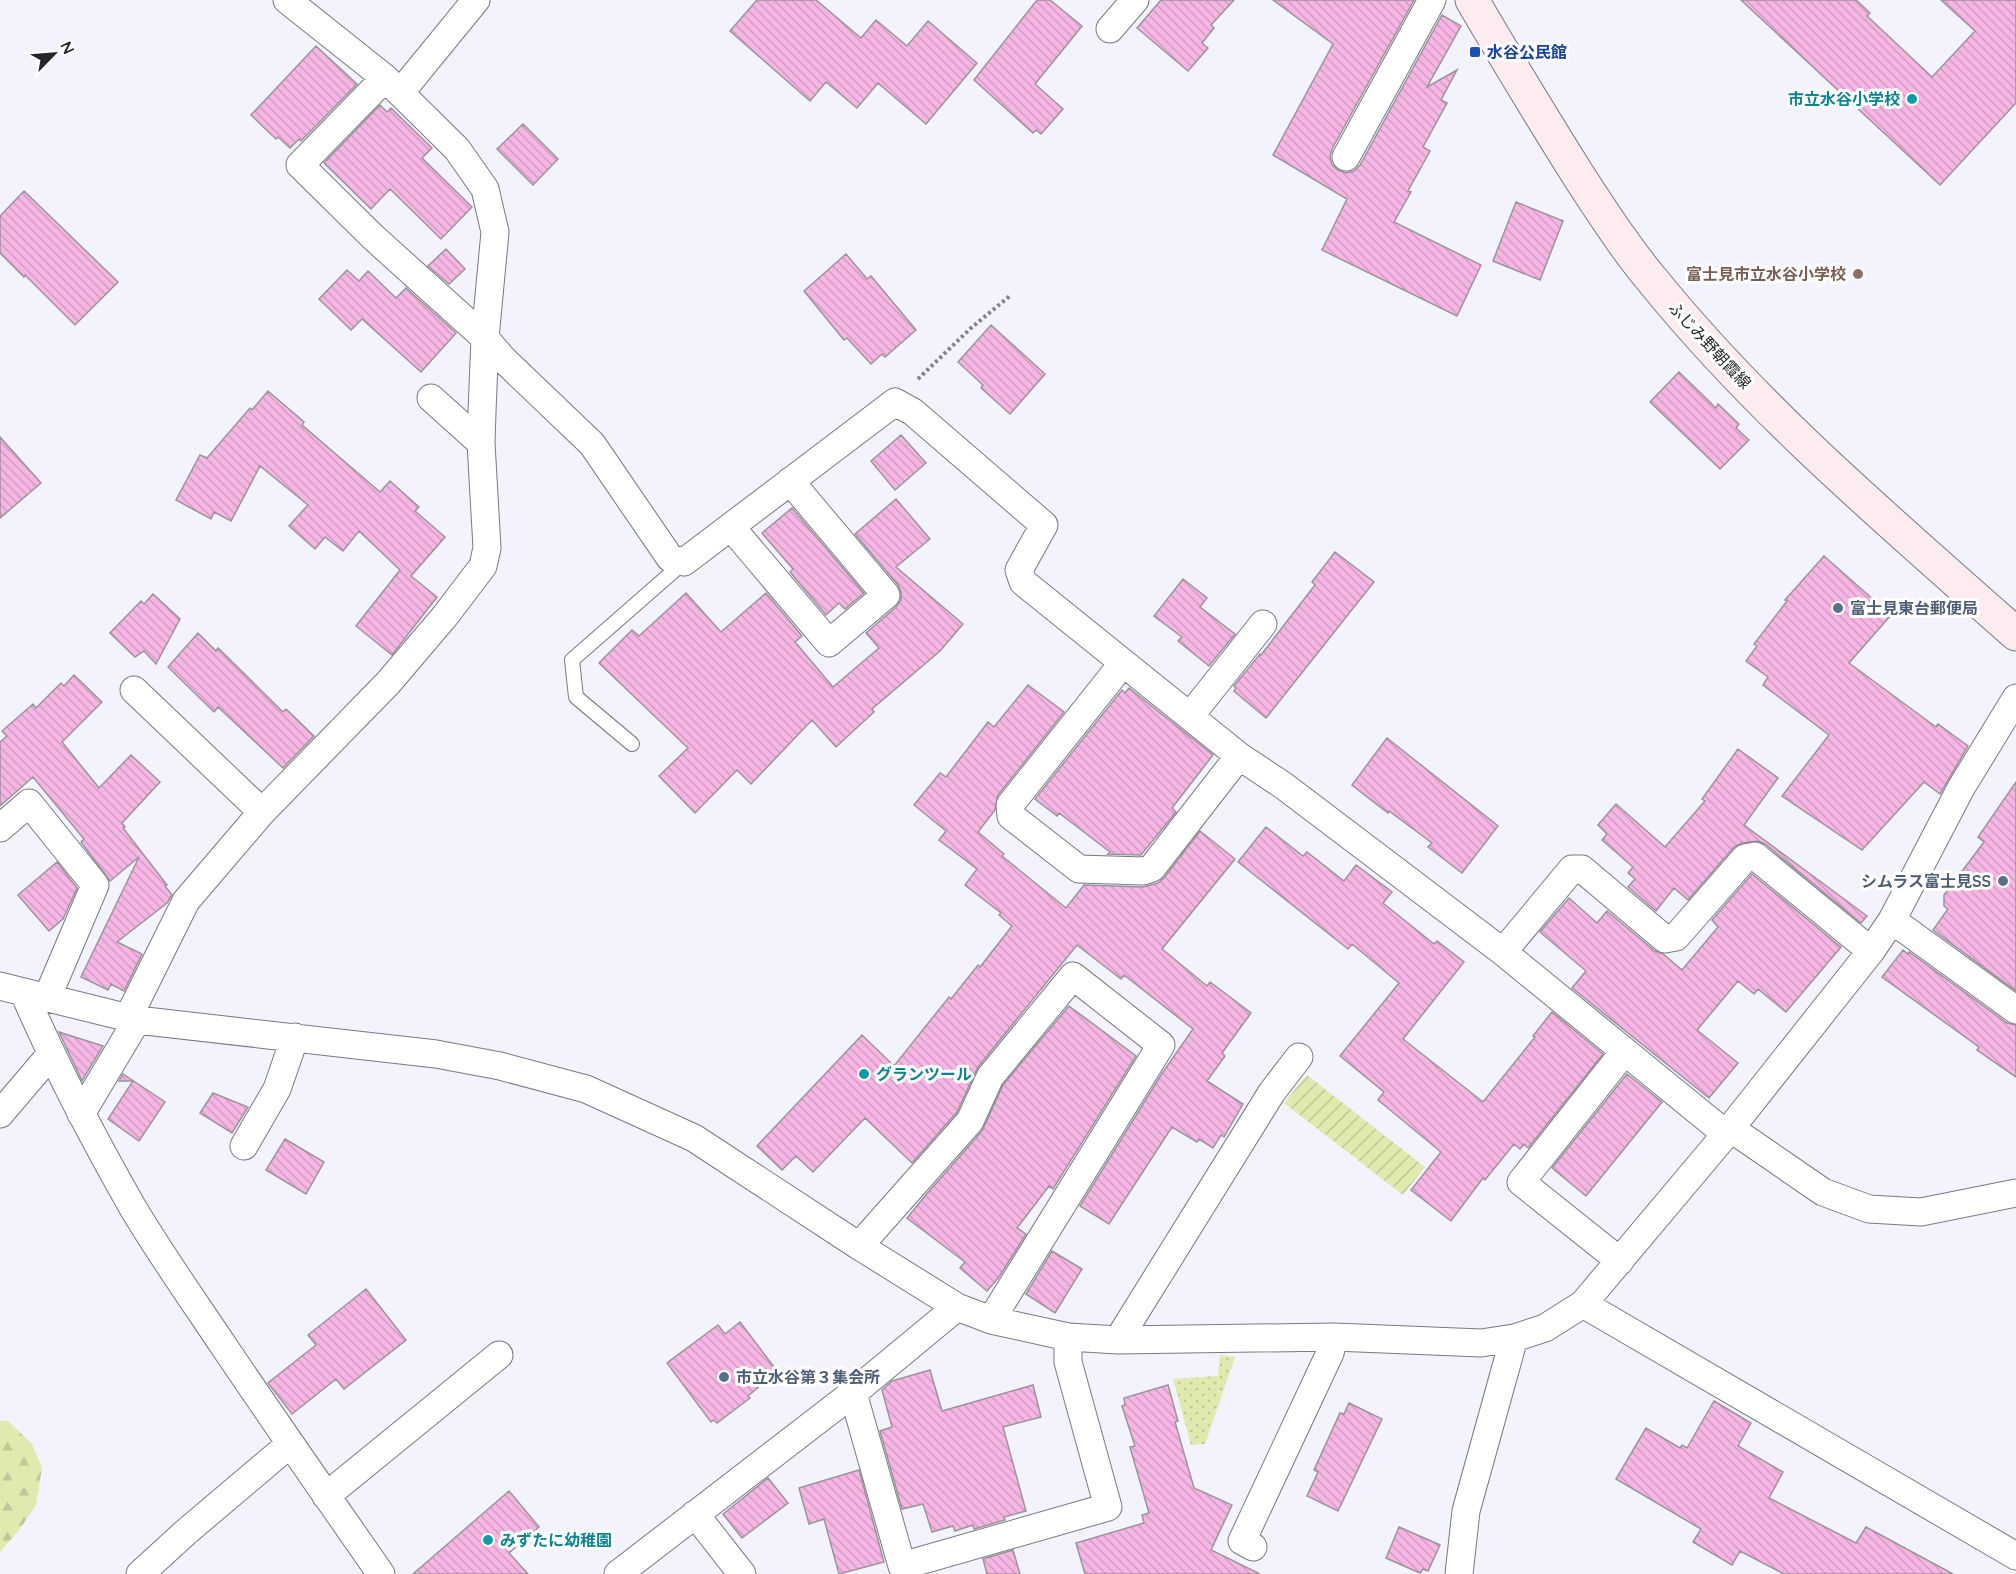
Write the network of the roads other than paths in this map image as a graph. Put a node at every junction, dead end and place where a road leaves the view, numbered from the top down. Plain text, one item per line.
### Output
1 (287, 0) edge
2 (476, 0) edge
3 (1432, 0) edge
4 (1472, 0) edge
5 (1131, 1) edge
6 (1110, 29) dead end
7 (392, 86) junction
8 (1346, 157) dead end
9 (484, 338) junction
10 (431, 398) dead end
11 (481, 443) junction
12 (790, 482) junction
13 (731, 527) junction
14 (684, 562) junction
15 (1263, 624) dead end
16 (2016, 634) edge
17 (1123, 663) junction
18 (134, 690) dead end
19 (2016, 698) edge
20 (1190, 716) junction
21 (632, 744) dead end
22 (1239, 756) junction
23 (262, 812) junction
24 (0, 828) edge
25 (1892, 920) junction
26 (1871, 951) junction
27 (1503, 952) junction
28 (24, 992) edge
29 (2016, 1010) edge
30 (132, 1019) junction
31 (295, 1037) junction
32 (1624, 1052) junction
33 (51, 1054) junction
34 (1299, 1057) dead end
35 (0, 1114) edge
36 (81, 1114) junction
37 (1728, 1131) junction
38 (244, 1146) dead end
39 (2016, 1193) edge
40 (859, 1246) junction
41 (1620, 1261) junction
42 (1583, 1304) junction
43 (957, 1307) junction
44 (992, 1320) junction
45 (1334, 1336) junction
46 (1068, 1337) junction
47 (1514, 1338) junction
48 (1118, 1340) junction
49 (499, 1355) dead end
50 (853, 1393) junction
51 (290, 1444) junction
52 (326, 1496) junction
53 (695, 1514) junction
54 (1253, 1547) dead end
55 (2016, 1556) edge
56 (140, 1574) edge
57 (381, 1574) edge
58 (618, 1574) edge
59 (742, 1574) edge
60 (1459, 1574) edge

1 - 7 street
2 - 7 street
3 - 8 street
4 - 16 main road, ふじみ野朝霞線
5 - 6 street
7 - 9 street
7 - 9 street
9 - 11 street
9 - 14 street
10 - 11 street
11 - 23 street
12 - 13 street
12 - 13 street
12 - 17 street
13 - 14 street
14 - 21 lane
15 - 20 street
17 - 20 street
17 - 22 street
18 - 23 street
19 - 25 street
20 - 22 street
22 - 27 street
23 - 30 street
24 - 28 street
25 - 26 street
25 - 29 street
26 - 27 street
26 - 37 street
27 - 32 street
28 - 30 street
28 - 33 street
30 - 31 street
30 - 36 street
31 - 38 street
31 - 40 street
32 - 37 street
32 - 41 street
33 - 35 street
33 - 36 street
34 - 48 street
36 - 51 street
37 - 39 street
37 - 41 street
40 - 43 street
40 - 44 street
41 - 42 street
42 - 47 street
42 - 55 street
43 - 44 street
43 - 50 street
44 - 46 street
45 - 47 street
45 - 48 street
45 - 54 street
46 - 48 street
46 - 50 street
47 - 60 street
49 - 52 street
50 - 53 street
51 - 52 street
51 - 56 street
52 - 57 street
53 - 58 street
53 - 59 street

